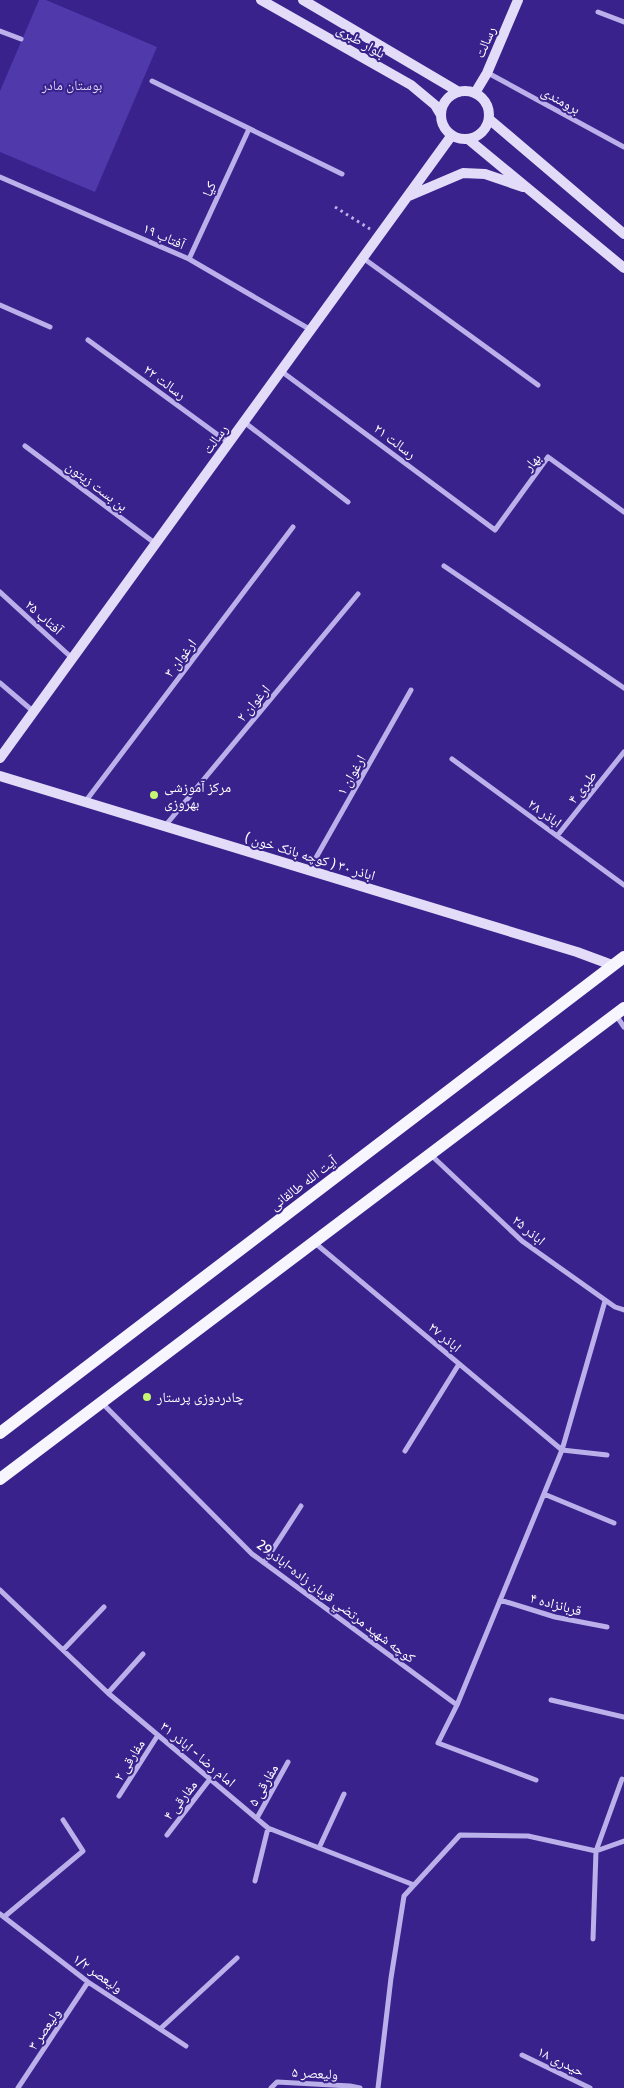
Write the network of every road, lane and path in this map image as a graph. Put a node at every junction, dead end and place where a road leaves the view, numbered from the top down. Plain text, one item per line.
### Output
1 (260, 0) edge
2 (303, 0) edge
3 (518, 0) edge
4 (598, 12) dead end
5 (624, 22) edge
6 (0, 31) edge
7 (21, 39) dead end
8 (487, 72) junction
9 (152, 81) dead end
10 (459, 92) junction
11 (475, 93) junction
12 (441, 115) junction
13 (489, 119) junction
14 (249, 129) junction
15 (452, 135) junction
16 (468, 139) junction
17 (624, 147) edge
18 (342, 174) dead end
19 (0, 177) edge
20 (408, 196) junction
21 (547, 204) junction
22 (335, 208) dead end
23 (624, 234) edge
24 (380, 235) junction
25 (363, 258) junction
26 (188, 259) junction
27 (624, 268) edge
28 (0, 304) edge
29 (50, 327) dead end
30 (311, 330) junction
31 (88, 340) dead end
32 (282, 371) junction
33 (538, 385) dead end
34 (244, 422) junction
35 (229, 443) junction
36 (25, 446) dead end
37 (348, 502) dead end
38 (624, 512) edge
39 (293, 527) dead end
40 (495, 530) joint
41 (156, 544) junction
42 (444, 566) dead end
43 (0, 592) edge
44 (358, 594) dead end
45 (73, 658) junction
46 (0, 683) edge
47 (624, 688) edge
48 (411, 690) dead end
49 (34, 712) junction
50 (624, 752) edge
51 (0, 758) edge
52 (452, 759) dead end
53 (0, 776) edge
54 (84, 802) junction
55 (164, 826) junction
56 (557, 836) junction
57 (309, 870) junction
58 (624, 885) edge
59 (624, 957) edge
60 (612, 965) junction
61 (620, 1012) edge
62 (624, 1028) edge
63 (430, 1154) junction
64 (314, 1242) junction
65 (605, 1301) junction
66 (624, 1310) edge
67 (459, 1364) junction
68 (101, 1402) junction
69 (0, 1434) edge
70 (562, 1450) junction
71 (406, 1452) dead end
72 (607, 1455) dead end
73 (0, 1479) edge
74 (544, 1494) junction
75 (301, 1506) dead end
76 (614, 1523) dead end
77 (264, 1563) junction
78 (0, 1590) edge
79 (500, 1600) junction
80 (104, 1607) dead end
81 (607, 1627) dead end
82 (63, 1650) junction
83 (144, 1654) dead end
84 (108, 1692) junction
85 (551, 1700) dead end
86 (456, 1705) junction
87 (624, 1717) edge
88 (158, 1735) junction
89 (288, 1762) dead end
90 (210, 1779) junction
91 (622, 1779) dead end
92 (536, 1780) dead end
93 (344, 1794) dead end
94 (119, 1796) dead end
95 (256, 1818) junction
96 (63, 1820) dead end
97 (268, 1828) junction
98 (167, 1834) dead end
99 (624, 1841) edge
100 (319, 1848) junction
101 (596, 1851) junction
102 (255, 1881) dead end
103 (414, 1885) junction
104 (2, 1916) edge
105 (593, 1940) dead end
106 (237, 1958) dead end
107 (88, 1982) junction
108 (160, 2028) junction
109 (186, 2046) dead end
110 (522, 2055) dead end
111 (18, 2088) edge
112 (271, 2088) edge
113 (360, 2088) edge
114 (378, 2088) edge
115 (590, 2088) edge

1 - 12 main road, بلوار طبری
2 - 10 main road, بلوار طبری
3 - 8 main road, رسالت
4 - 5 street
6 - 7 street
8 - 11 main road, رسالت
8 - 17 street, برومندی
9 - 14 street
10 - 11 main road
10 - 12 main road
11 - 13 main road
12 - 15 main road
13 - 16 main road
13 - 23 main road
14 - 18 street
14 - 26 street, کیا
15 - 16 main road
15 - 20 main road, رسالت
16 - 21 main road
19 - 26 street, آفتاب ۱۹
20 - 21 main road
20 - 24 main road, رسالت
21 - 27 main road
22 - 24 path
24 - 25 main road, رسالت
25 - 30 main road, رسالت
25 - 33 street
26 - 30 street, آفتاب ۱۹
28 - 29 street
30 - 32 main road, رسالت
31 - 35 street, رسالت ۲۲
32 - 34 main road, رسالت
32 - 40 street, رسالت ۲۱
34 - 35 main road, رسالت
34 - 37 street
35 - 41 main road, رسالت
36 - 41 street, بن بست زیتون
38 - 40 street, بهار
39 - 54 street, ارغوان ۳
41 - 45 main road, رسالت
42 - 47 street
43 - 45 street, آفتاب ۲۵
44 - 55 street, ارغوان ۲
45 - 49 main road, رسالت
46 - 49 street
48 - 57 street, ارغوان ۱
49 - 51 main road, رسالت
50 - 56 street, طبری ۴
52 - 56 street, اباذر ۲۸
53 - 54 main road, اباذر ۳۰ ( کوچه بانک خون )
54 - 55 main road, اباذر ۳۰ ( کوچه بانک خون )
55 - 57 main road, اباذر ۳۰ ( کوچه بانک خون )
56 - 58 street, اباذر ۲۸
57 - 60 main road, اباذر ۳۰ ( کوچه بانک خون )
59 - 60 main road, آیت الله طالقانی
60 - 69 main road, آیت الله طالقانی
61 - 62 street
61 - 63 main road
63 - 64 main road
63 - 65 street, اباذر ۲۵
64 - 67 street, اباذر ۲۷
64 - 68 main road
65 - 66 street, اباذر ۲۵
65 - 70 street
67 - 70 street, اباذر ۲۷
67 - 71 street
68 - 73 main road
68 - 77 street, كوچه شهيد مرتضي قربان زاده-اباذر29
70 - 72 street
70 - 74 street
74 - 76 street
74 - 79 street
75 - 77 street
77 - 86 street, كوچه شهيد مرتضي قربان زاده-اباذر29
78 - 82 street, امام رضا - اباذر ۳۱
79 - 81 street, قربانزاده ۴
79 - 86 street
80 - 82 street
82 - 84 street, امام رضا - اباذر ۳۱
83 - 84 street
84 - 88 street, امام رضا - اباذر ۳۱
85 - 87 street
86 - 92 street
88 - 90 street, امام رضا - اباذر ۳۱
88 - 94 street, مفارقی ۲
89 - 95 street, مفارقی ۵
90 - 95 street, امام رضا - اباذر ۳۱
90 - 98 street, مفارقی ۴
91 - 101 street
93 - 100 street
95 - 97 street, امام رضا - اباذر ۳۱
96 - 104 street
97 - 100 street, امام رضا - اباذر ۳۱
97 - 102 street
99 - 101 street
100 - 103 street, امام رضا - اباذر ۳۱
101 - 103 street
101 - 105 street
103 - 114 street
104 - 107 street, ولیعصر ۱/۲
106 - 108 street
107 - 108 street, ولیعصر ۱/۲
107 - 111 street, ولیعصر ۳
108 - 109 street, ولیعصر ۱/۲
110 - 115 street, حیدری ۱۸
112 - 113 street, ولیعصر ۵

